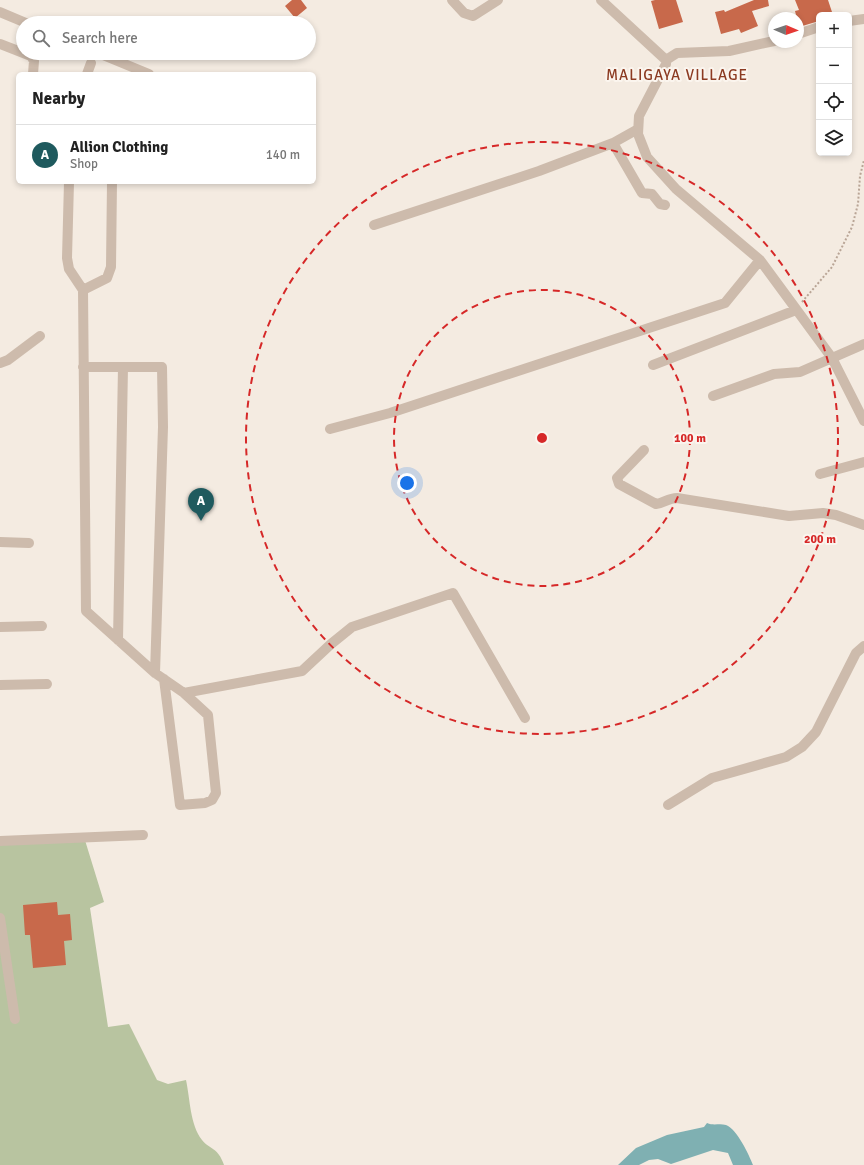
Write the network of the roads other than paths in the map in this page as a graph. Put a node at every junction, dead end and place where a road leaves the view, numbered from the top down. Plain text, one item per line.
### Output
1 (452, 0) edge
2 (498, 0) edge
3 (601, 0) edge
4 (0, 12) edge
5 (16, 19) edge
6 (864, 19) edge
7 (852, 21) edge
8 (816, 28) edge
9 (804, 32) edge
10 (768, 42) edge
11 (0, 44) edge
12 (16, 50) edge
13 (33, 60) edge
14 (115, 60) edge
15 (666, 60) junction
16 (91, 63) dead end
17 (33, 72) edge
18 (88, 72) edge
19 (144, 72) edge
20 (638, 129) junction
21 (613, 143) junction
22 (69, 184) edge
23 (112, 184) edge
24 (665, 205) dead end
25 (374, 225) dead end
26 (760, 260) junction
27 (84, 290) junction
28 (796, 310) junction
29 (40, 336) dead end
30 (864, 344) edge
31 (832, 358) junction
32 (0, 363) edge
33 (653, 365) dead end
34 (83, 367) junction
35 (123, 368) junction
36 (713, 396) dead end
37 (864, 421) edge
38 (330, 429) dead end
39 (644, 450) dead end
40 (864, 462) edge
41 (820, 474) dead end
42 (864, 525) edge
43 (0, 542) edge
44 (29, 543) dead end
45 (42, 626) dead end
46 (0, 627) edge
47 (118, 640) junction
48 (864, 646) edge
49 (159, 676) junction
50 (47, 684) dead end
51 (0, 685) edge
52 (184, 693) junction
53 (525, 718) dead end
54 (668, 805) dead end
55 (143, 835) dead end
56 (0, 841) edge
57 (0, 918) edge
58 (15, 1019) dead end

1 - 2 street
3 - 15 street
4 - 5 street
6 - 7 street
8 - 9 street
10 - 15 street
11 - 12 street
13 - 17 street
14 - 19 street
15 - 20 street
16 - 18 street
20 - 21 street
20 - 26 street
21 - 24 street
21 - 25 street
22 - 27 street
23 - 27 street
26 - 28 street
26 - 38 street
27 - 34 street
28 - 31 street
28 - 33 street
29 - 32 street
30 - 31 street
31 - 36 street
31 - 37 street
34 - 35 street
34 - 47 street
35 - 47 street
35 - 49 street
39 - 42 street
40 - 41 street
43 - 44 street
45 - 46 street
47 - 49 street
48 - 54 street
49 - 52 street
49 - 52 street
50 - 51 street
52 - 53 street
55 - 56 street
57 - 58 street

